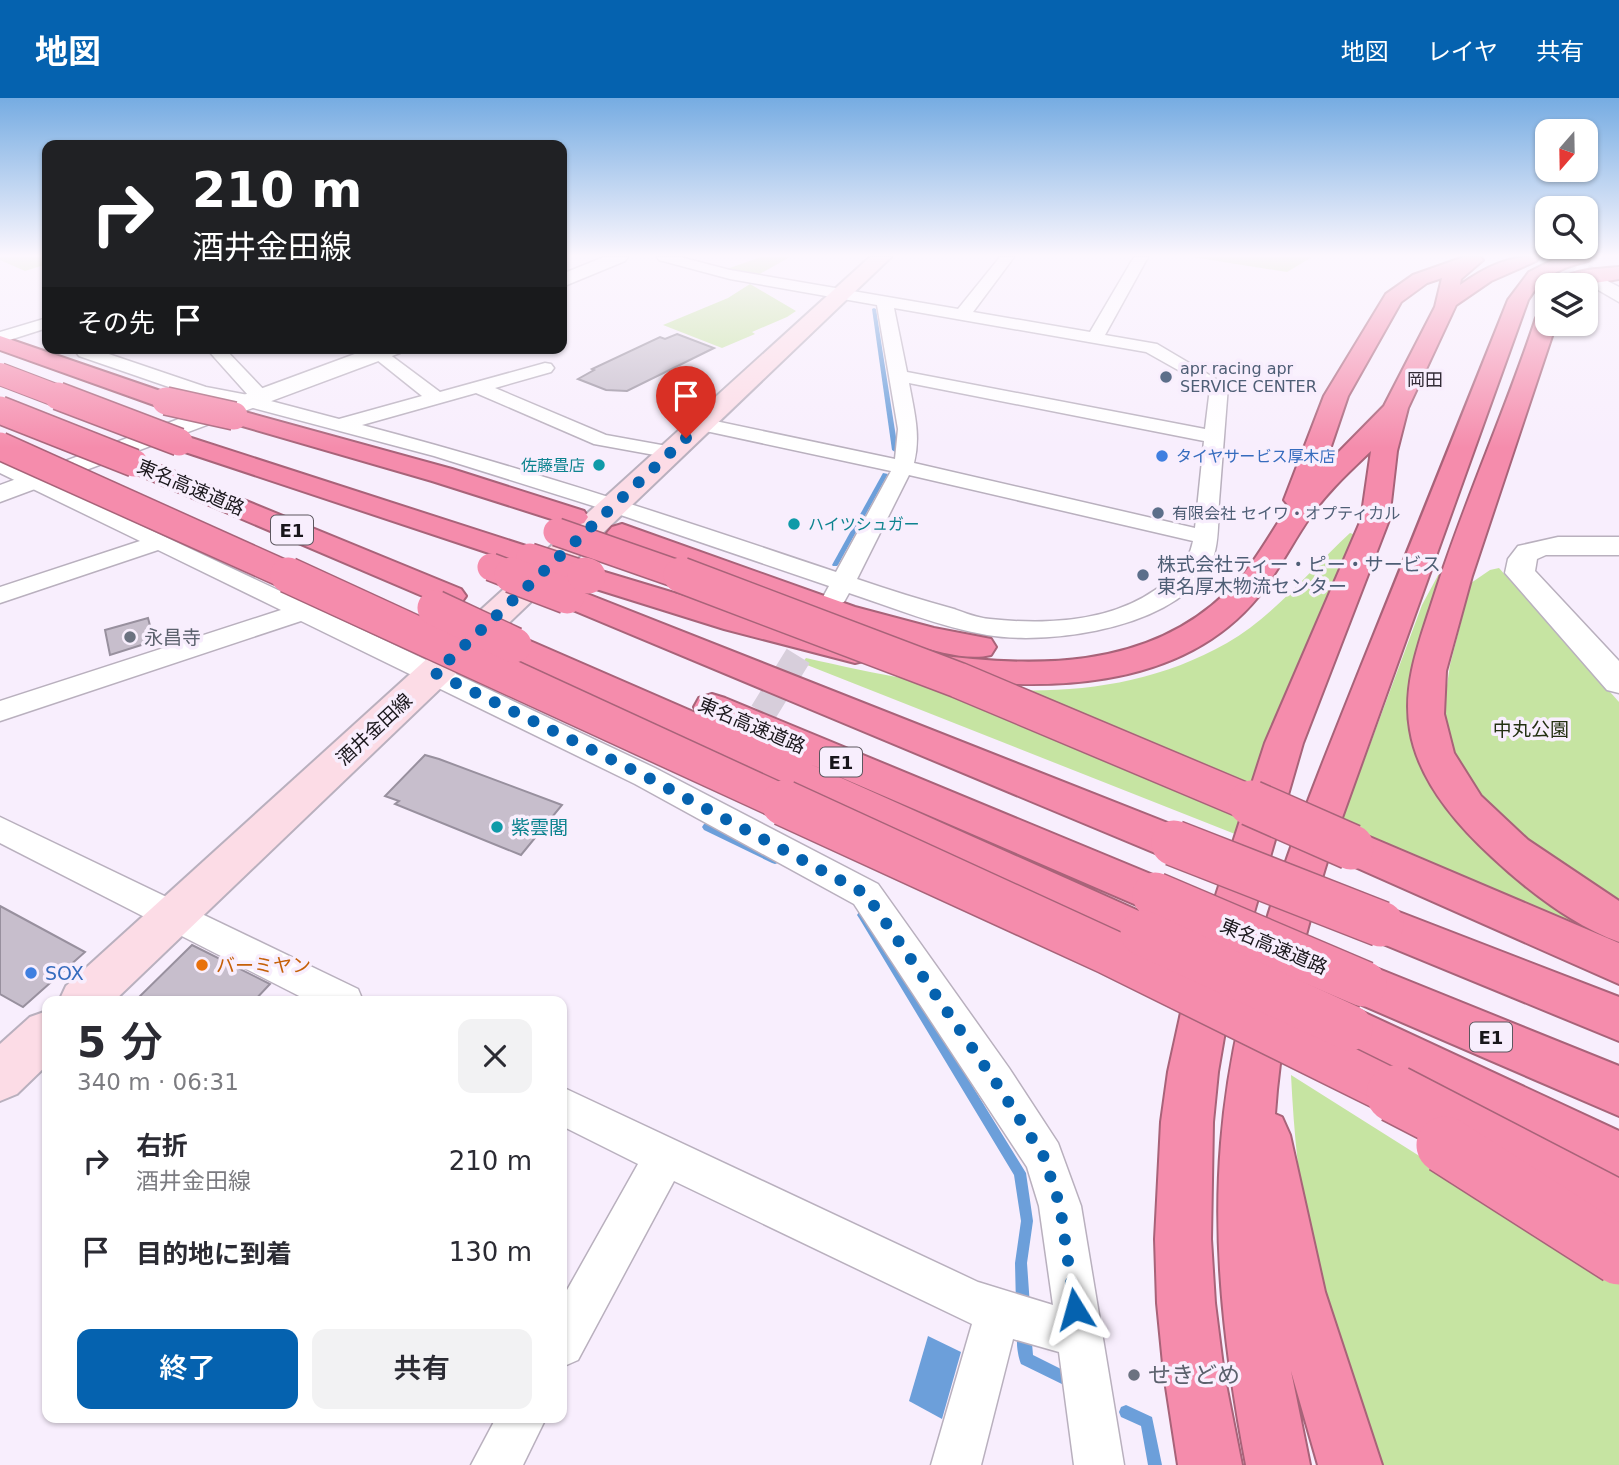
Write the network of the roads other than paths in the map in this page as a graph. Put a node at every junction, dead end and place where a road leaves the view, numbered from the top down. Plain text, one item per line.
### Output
1 (812, 321) edge
2 (889, 321) edge
3 (1000, 321) edge
4 (1105, 321) edge
5 (1380, 321) edge
6 (1438, 321) edge
7 (1511, 321) edge
8 (42, 325) edge
9 (1541, 336) edge
10 (1095, 338) junction
11 (0, 341) edge
12 (91, 354) edge
13 (217, 354) edge
14 (371, 354) edge
15 (385, 354) edge
16 (545, 368) dead end
17 (0, 374) edge
18 (899, 376) junction
19 (476, 386) junction
20 (435, 397) junction
21 (1396, 408) junction
22 (242, 409) junction
23 (0, 411) edge
24 (701, 424) junction
25 (339, 426) junction
26 (1509, 431) junction
27 (1216, 437) junction
28 (0, 446) edge
29 (671, 452) junction
30 (0, 465) edge
31 (903, 467) junction
32 (37, 482) junction
33 (1449, 482) junction
34 (0, 494) edge
35 (618, 519) junction
36 (565, 524) junction
37 (1289, 526) junction
38 (1205, 537) junction
39 (158, 543) junction
40 (1619, 545) edge
41 (1267, 562) junction
42 (1457, 568) junction
43 (577, 586) junction
44 (839, 589) junction
45 (0, 595) edge
46 (305, 611) junction
47 (435, 673) junction
48 (1619, 682) edge
49 (0, 711) edge
50 (0, 829) edge
51 (174, 916) junction
52 (1619, 923) edge
53 (1136, 927) junction
54 (1619, 964) edge
55 (87, 996) edge
56 (335, 996) edge
57 (1357, 1006) junction
58 (1619, 1018) edge
59 (42, 1039) edge
60 (1256, 1063) junction
61 (0, 1077) edge
62 (1619, 1091) edge
63 (567, 1108) edge
64 (665, 1156) junction
65 (1619, 1158) edge
66 (1619, 1210) edge
67 (1619, 1256) edge
68 (1033, 1322) junction
69 (567, 1336) edge
70 (519, 1423) edge
71 (496, 1465) edge
72 (956, 1465) edge
73 (1098, 1465) edge
74 (1210, 1465) edge
75 (1278, 1465) edge
76 (1350, 1465) edge

1 - 24 main road, 酒井金田線
2 - 18 street
3 - 10 street
4 - 10 street
5 - 37 highway
6 - 21 highway
7 - 33 highway
8 - 11 street
9 - 26 highway
10 - 27 street
11 - 22 highway, bridge
12 - 22 street
13 - 22 street
14 - 22 street
15 - 20 street
16 - 19 street
17 - 43 highway, 東名高速道路 / E1, bridge
18 - 27 street
18 - 31 street
19 - 20 street
19 - 29 street
20 - 25 street
21 - 37 highway
21 - 74 highway
22 - 25 street
22 - 32 street
22 - 36 highway
23 - 53 highway, 東名高速道路, bridge
24 - 29 main road, 酒井金田線
24 - 31 street
25 - 35 street
26 - 33 highway
26 - 42 highway
27 - 38 street
28 - 53 highway, bridge
29 - 35 main road, 酒井金田線
30 - 32 street
31 - 38 street
31 - 44 street
32 - 34 street
32 - 39 street
33 - 42 highway
33 - 60 highway
35 - 36 highway
35 - 41 highway
35 - 44 street
35 - 47 main road, 酒井金田線
36 - 54 highway, bridge
37 - 41 highway
38 - 44 street
39 - 45 street
39 - 46 street
40 - 48 street
41 - 43 highway
42 - 52 highway
43 - 58 highway, 東名高速道路 / E1, bridge
46 - 47 street
46 - 49 street
47 - 51 main road, 酒井金田線
47 - 68 street
50 - 51 street
51 - 55 main road, 酒井金田線
51 - 56 street
53 - 57 highway, bridge
53 - 66 highway, bridge
53 - 67 highway, bridge
57 - 62 highway, E1
57 - 65 highway
59 - 61 main road
60 - 75 highway
60 - 76 highway
63 - 64 street
64 - 68 street
64 - 69 street
68 - 72 street
68 - 73 street
70 - 71 street

